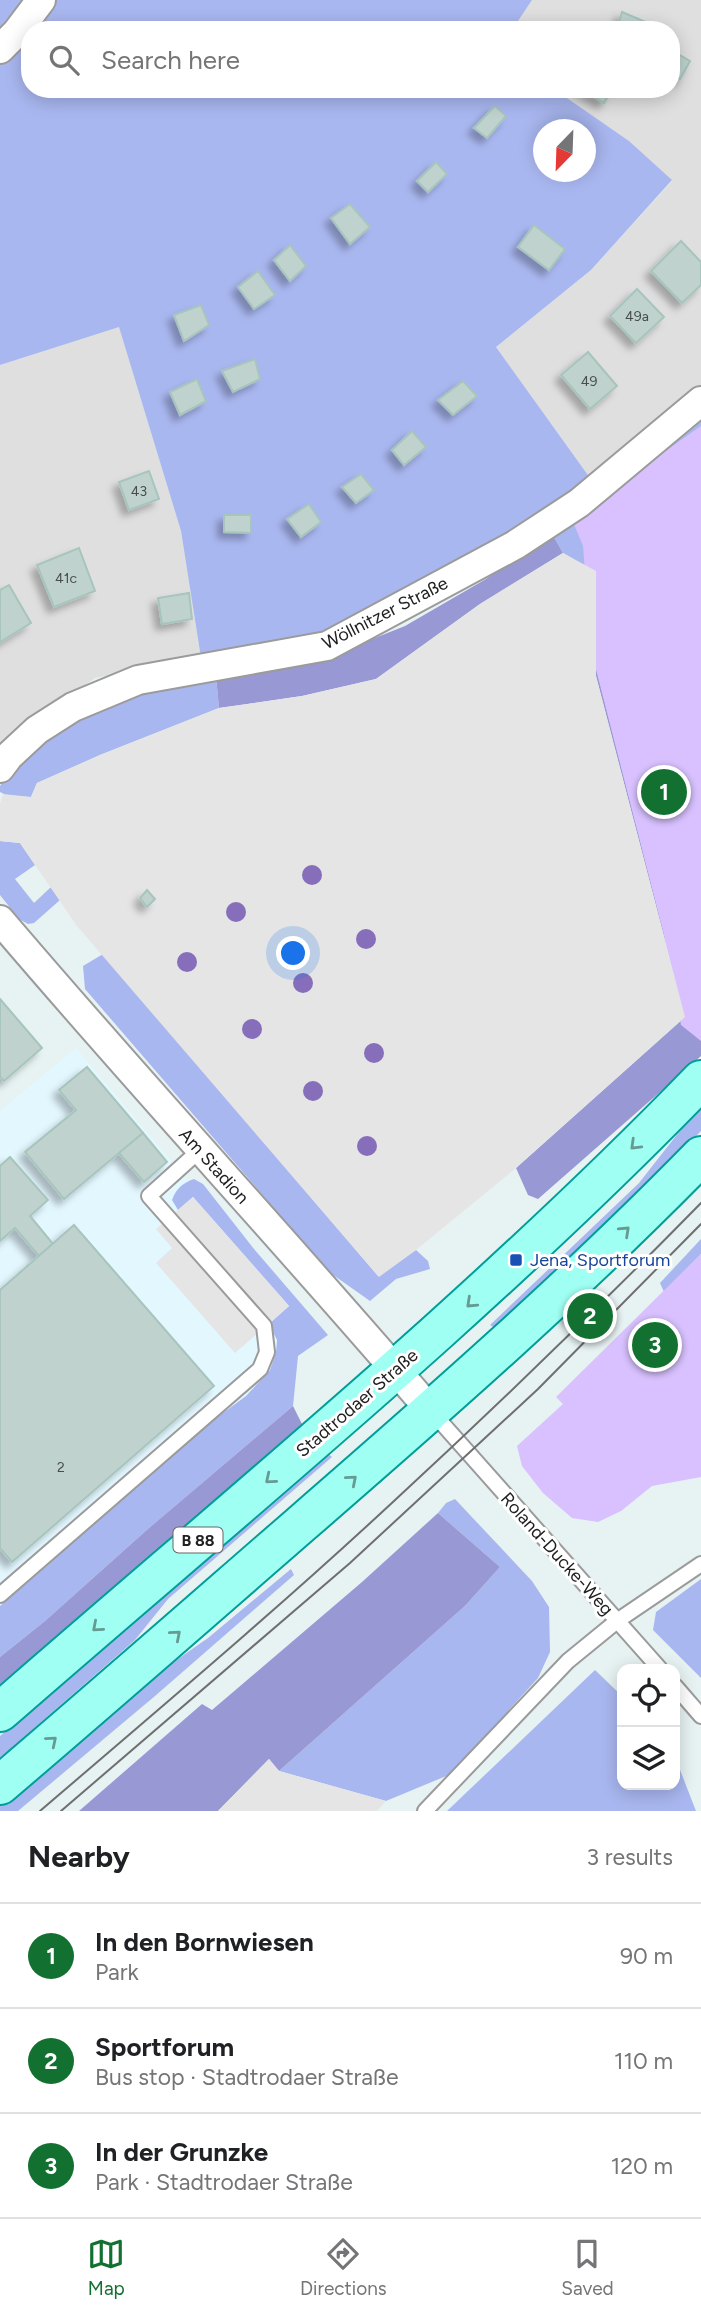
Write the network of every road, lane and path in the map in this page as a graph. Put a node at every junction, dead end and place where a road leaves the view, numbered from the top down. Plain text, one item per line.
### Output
1 (41, 0) edge
2 (25, 21) edge
3 (21, 27) edge
4 (0, 50) edge
5 (701, 401) edge
6 (0, 768) edge
7 (0, 920) edge
8 (701, 1080) edge
9 (200, 1150) junction
10 (701, 1156) edge
11 (396, 1370) junction
12 (431, 1411) junction
13 (701, 1564) edge
14 (0, 1595) edge
15 (617, 1621) junction
16 (656, 1664) edge
17 (680, 1692) edge
18 (0, 1712) edge
19 (701, 1716) edge
20 (0, 1785) edge
21 (425, 1811) edge

1 - 2 street
3 - 4 street
5 - 6 street, Wöllnitzer Straße
7 - 9 street, Am Stadion
8 -> 11 main road, Stadtrodaer Straße / B 88
9 - 11 street, Am Stadion
9 - 14 lane
12 -> 10 main road
11 - 12 street, Am Stadion
11 -> 18 main road, Stadtrodaer Straße / B 88
12 - 15 lane, Roland-Ducke-Weg
20 -> 12 main road
13 - 15 lane
15 - 16 lane
15 - 21 lane, Roland-Ducke-Weg
17 - 19 lane

